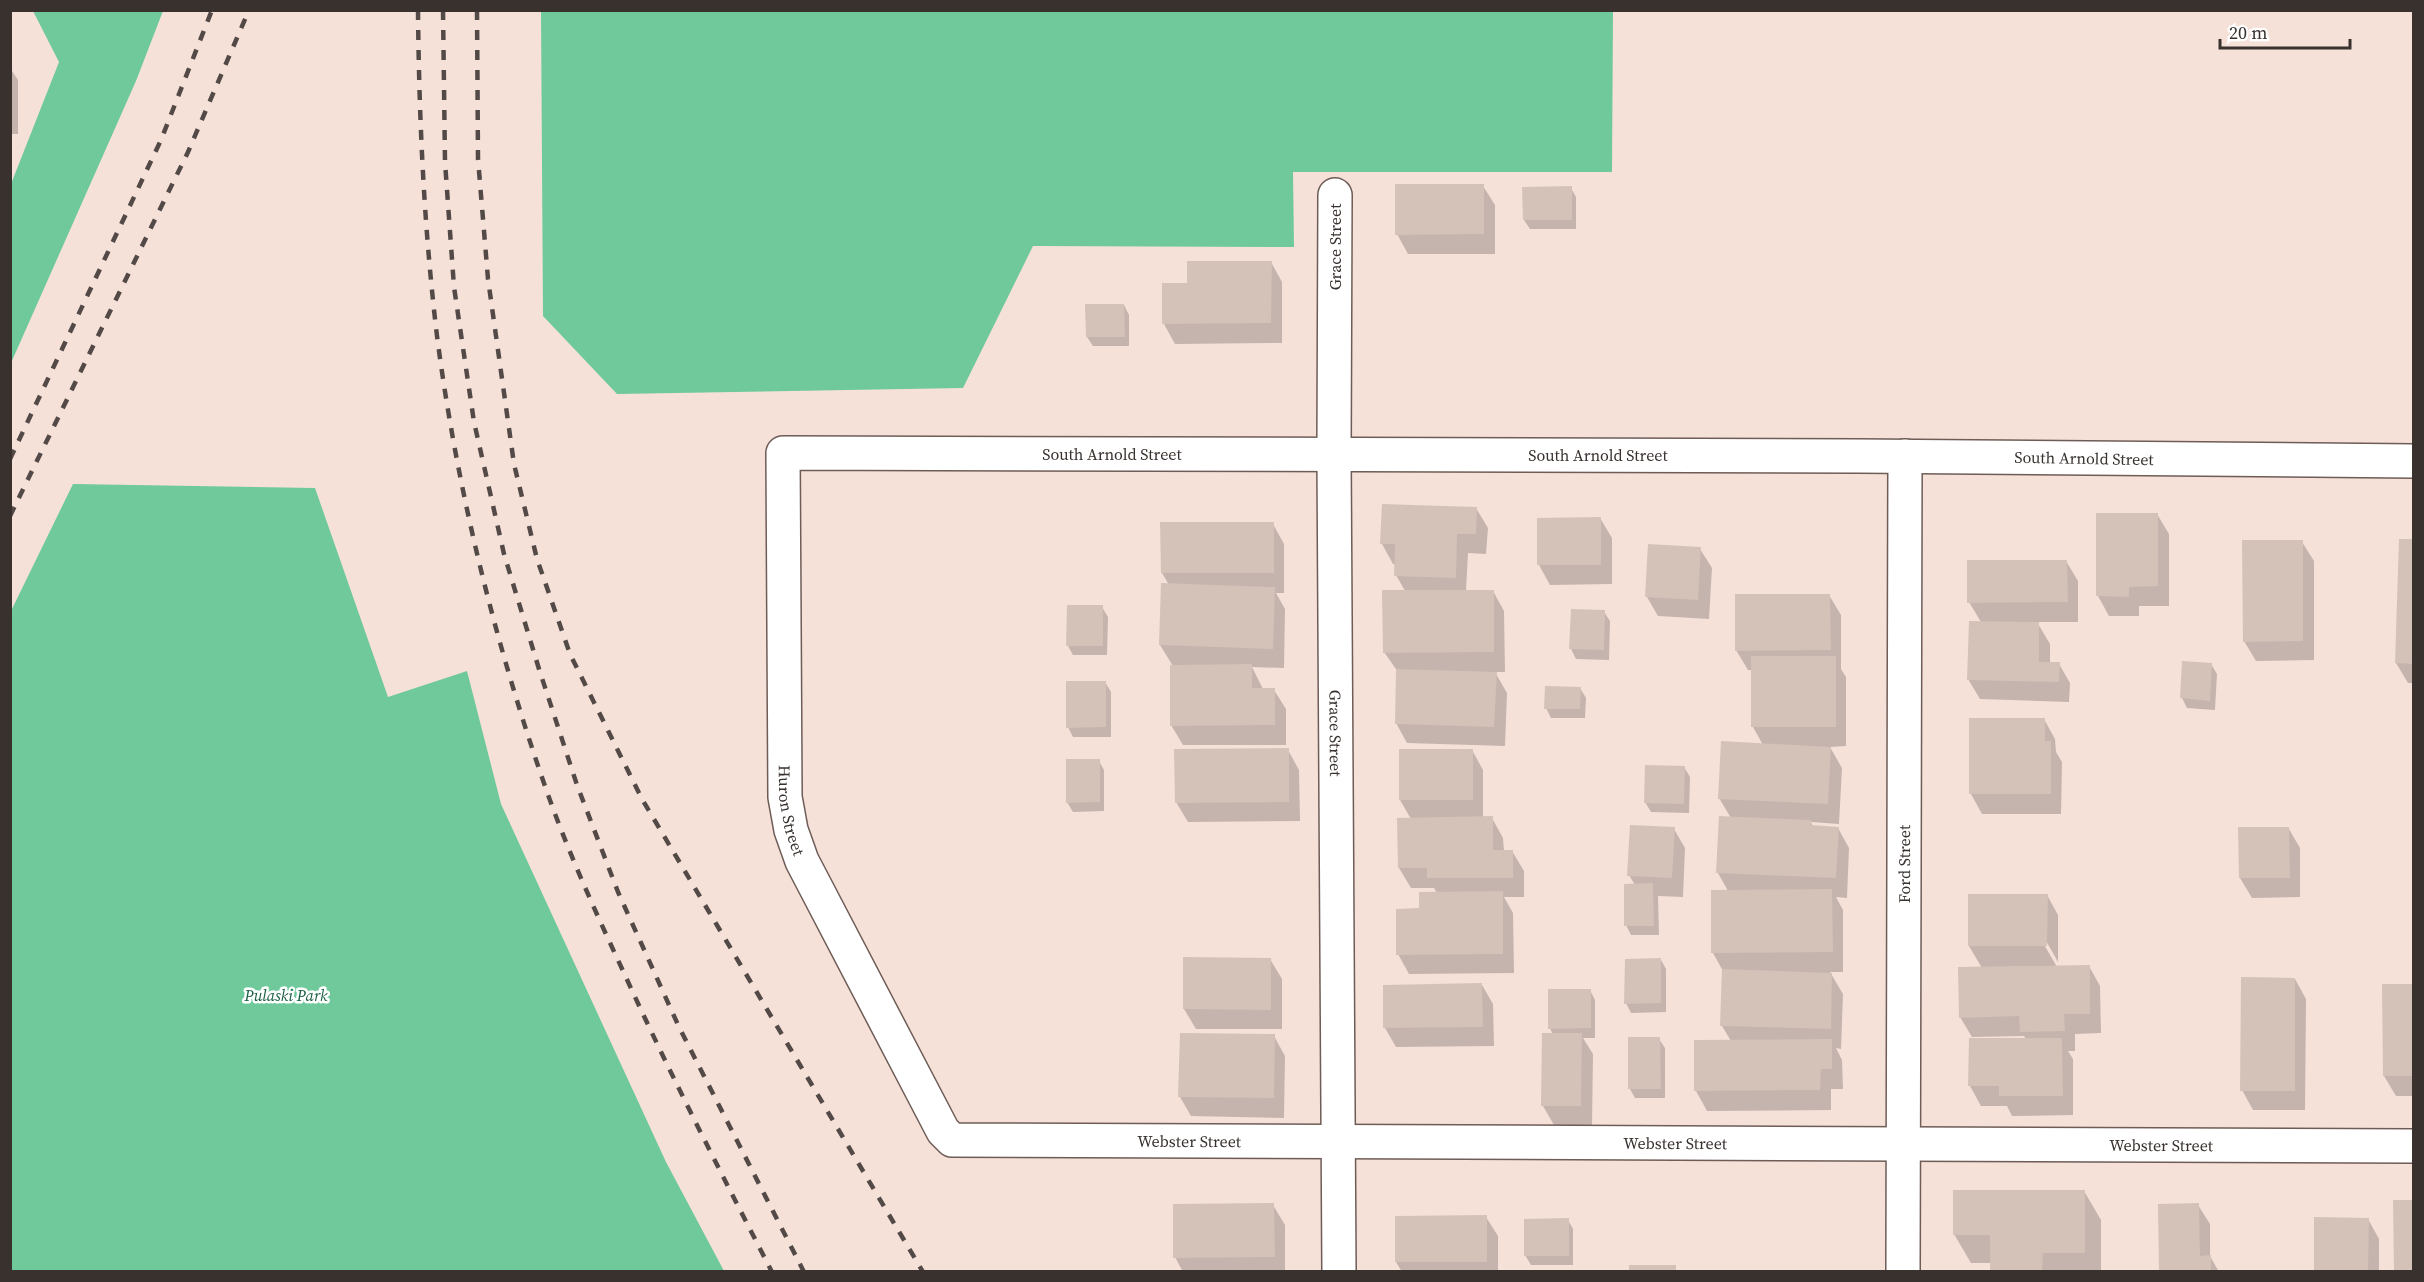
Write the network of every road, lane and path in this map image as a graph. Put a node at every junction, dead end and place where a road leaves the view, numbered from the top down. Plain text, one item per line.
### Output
1 (1335, 195) dead end
2 (783, 453) joint
3 (1334, 454) junction
4 (1905, 456) junction
5 (2414, 461) edge
6 (943, 1131) joint
7 (1340, 1142) junction
8 (1902, 1143) junction
9 (2414, 1146) edge
10 (1339, 1272) edge
11 (1903, 1272) edge

1 - 3 street, Grace Street
2 - 3 street, South Arnold Street
2 - 6 street, Huron Street
3 - 4 street, South Arnold Street
3 - 7 street, Grace Street
4 - 5 street, South Arnold Street
4 - 8 street, Ford Street
6 - 7 street, Webster Street
7 - 8 street, Webster Street
7 - 10 street, Grace Street
8 - 9 street, Webster Street
8 - 11 street, Ford Street

